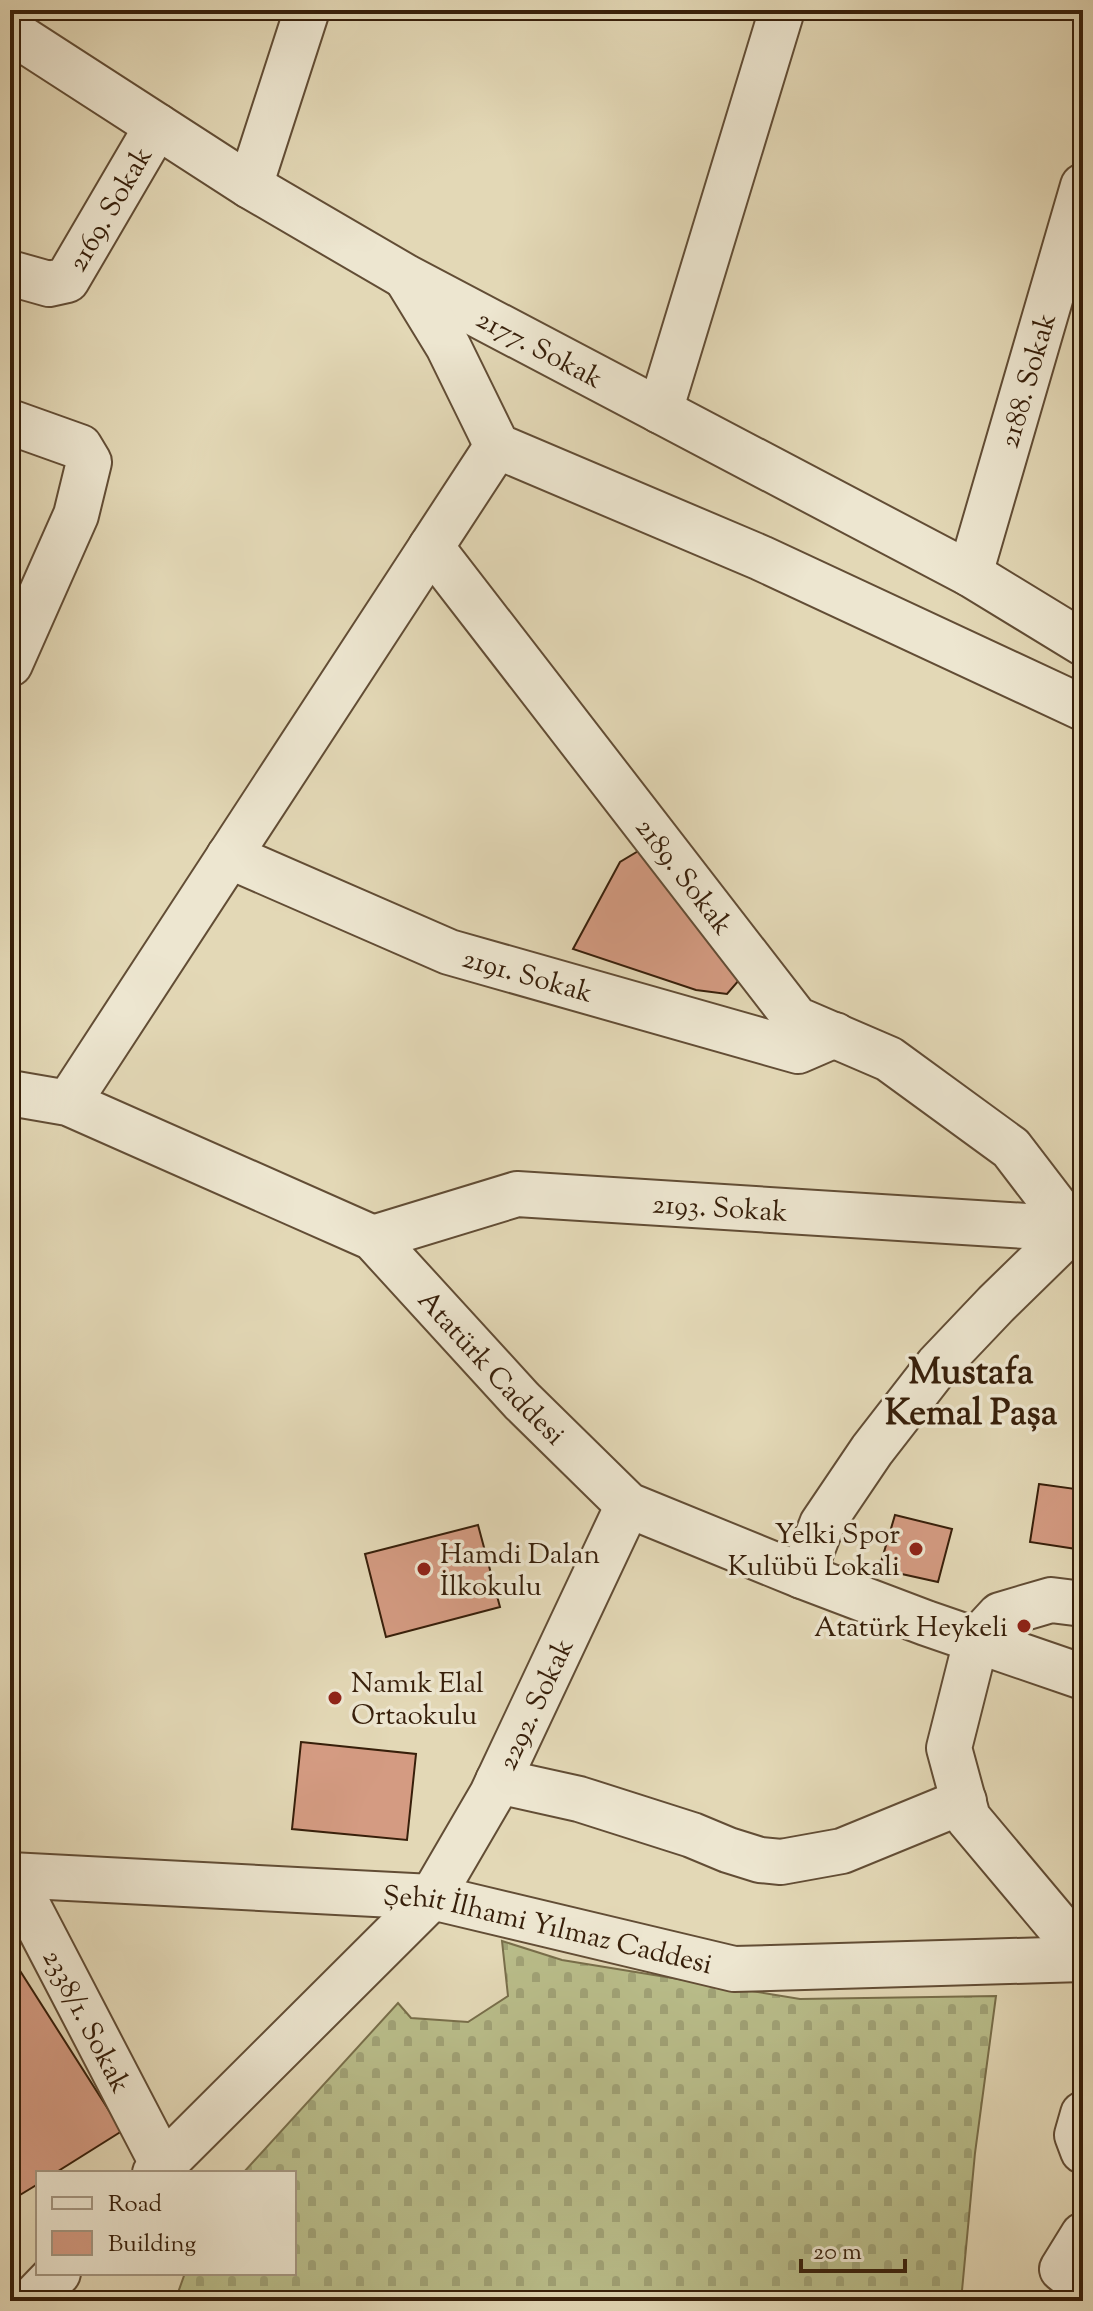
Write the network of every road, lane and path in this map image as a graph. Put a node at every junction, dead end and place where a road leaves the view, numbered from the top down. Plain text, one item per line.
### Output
1 (307, 10) edge
2 (782, 10) edge
3 (10, 31) edge
4 (157, 126) junction
5 (250, 186) junction
6 (1083, 186) edge
7 (10, 273) edge
8 (406, 277) junction
9 (660, 411) junction
10 (10, 422) edge
11 (497, 446) junction
12 (431, 547) junction
13 (970, 574) junction
14 (1083, 643) edge
15 (10, 664) edge
16 (1083, 708) edge
17 (229, 856) junction
18 (835, 1035) junction
19 (10, 1093) edge
20 (68, 1103) junction
21 (1078, 1224) edge
22 (373, 1238) junction
23 (628, 1505) junction
24 (802, 1576) junction
25 (1083, 1604) edge
26 (976, 1641) junction
27 (1083, 1677) edge
28 (498, 1781) junction
29 (964, 1801) junction
30 (11, 1875) edge
31 (432, 1897) junction
32 (1083, 1957) edge
33 (1083, 2114) edge
34 (1083, 2151) edge
35 (159, 2169) edge
36 (1083, 2235) edge
37 (1083, 2286) edge

1 - 5 street
2 - 9 street
3 - 4 street, 2177. Sokak
4 - 5 street, 2177. Sokak
4 - 7 street, 2169. Sokak
5 - 8 street, 2177. Sokak
6 - 13 street, 2188. Sokak
8 - 9 street, 2177. Sokak
8 - 11 street
9 - 13 street, 2177. Sokak
10 - 15 street
11 - 12 street
11 - 16 street
12 - 17 street
12 - 18 street, 2189. Sokak
13 - 14 street, 2177. Sokak
17 - 18 street, 2191. Sokak
17 - 20 street
18 - 21 street, 2189. Sokak
19 - 20 street, Atatürk Caddesi
20 - 22 street, Atatürk Caddesi
21 - 22 street, 2193. Sokak
21 - 24 street
22 - 23 street, Atatürk Caddesi
23 - 24 street, Atatürk Caddesi
23 - 28 street, 2292. Sokak
24 - 26 street, Atatürk Caddesi
25 - 26 street
26 - 27 street, Atatürk Caddesi
26 - 29 street, Şehit İlhami Yılmaz Caddesi
28 - 29 street
28 - 31 street, 2292. Sokak
29 - 32 street, Şehit İlhami Yılmaz Caddesi
30 - 31 street, Şehit İlhami Yılmaz Caddesi
30 - 35 street, 2338/1. Sokak
31 - 32 street, Şehit İlhami Yılmaz Caddesi
31 - 35 street, 2292. Sokak
33 - 34 street
36 - 37 street

